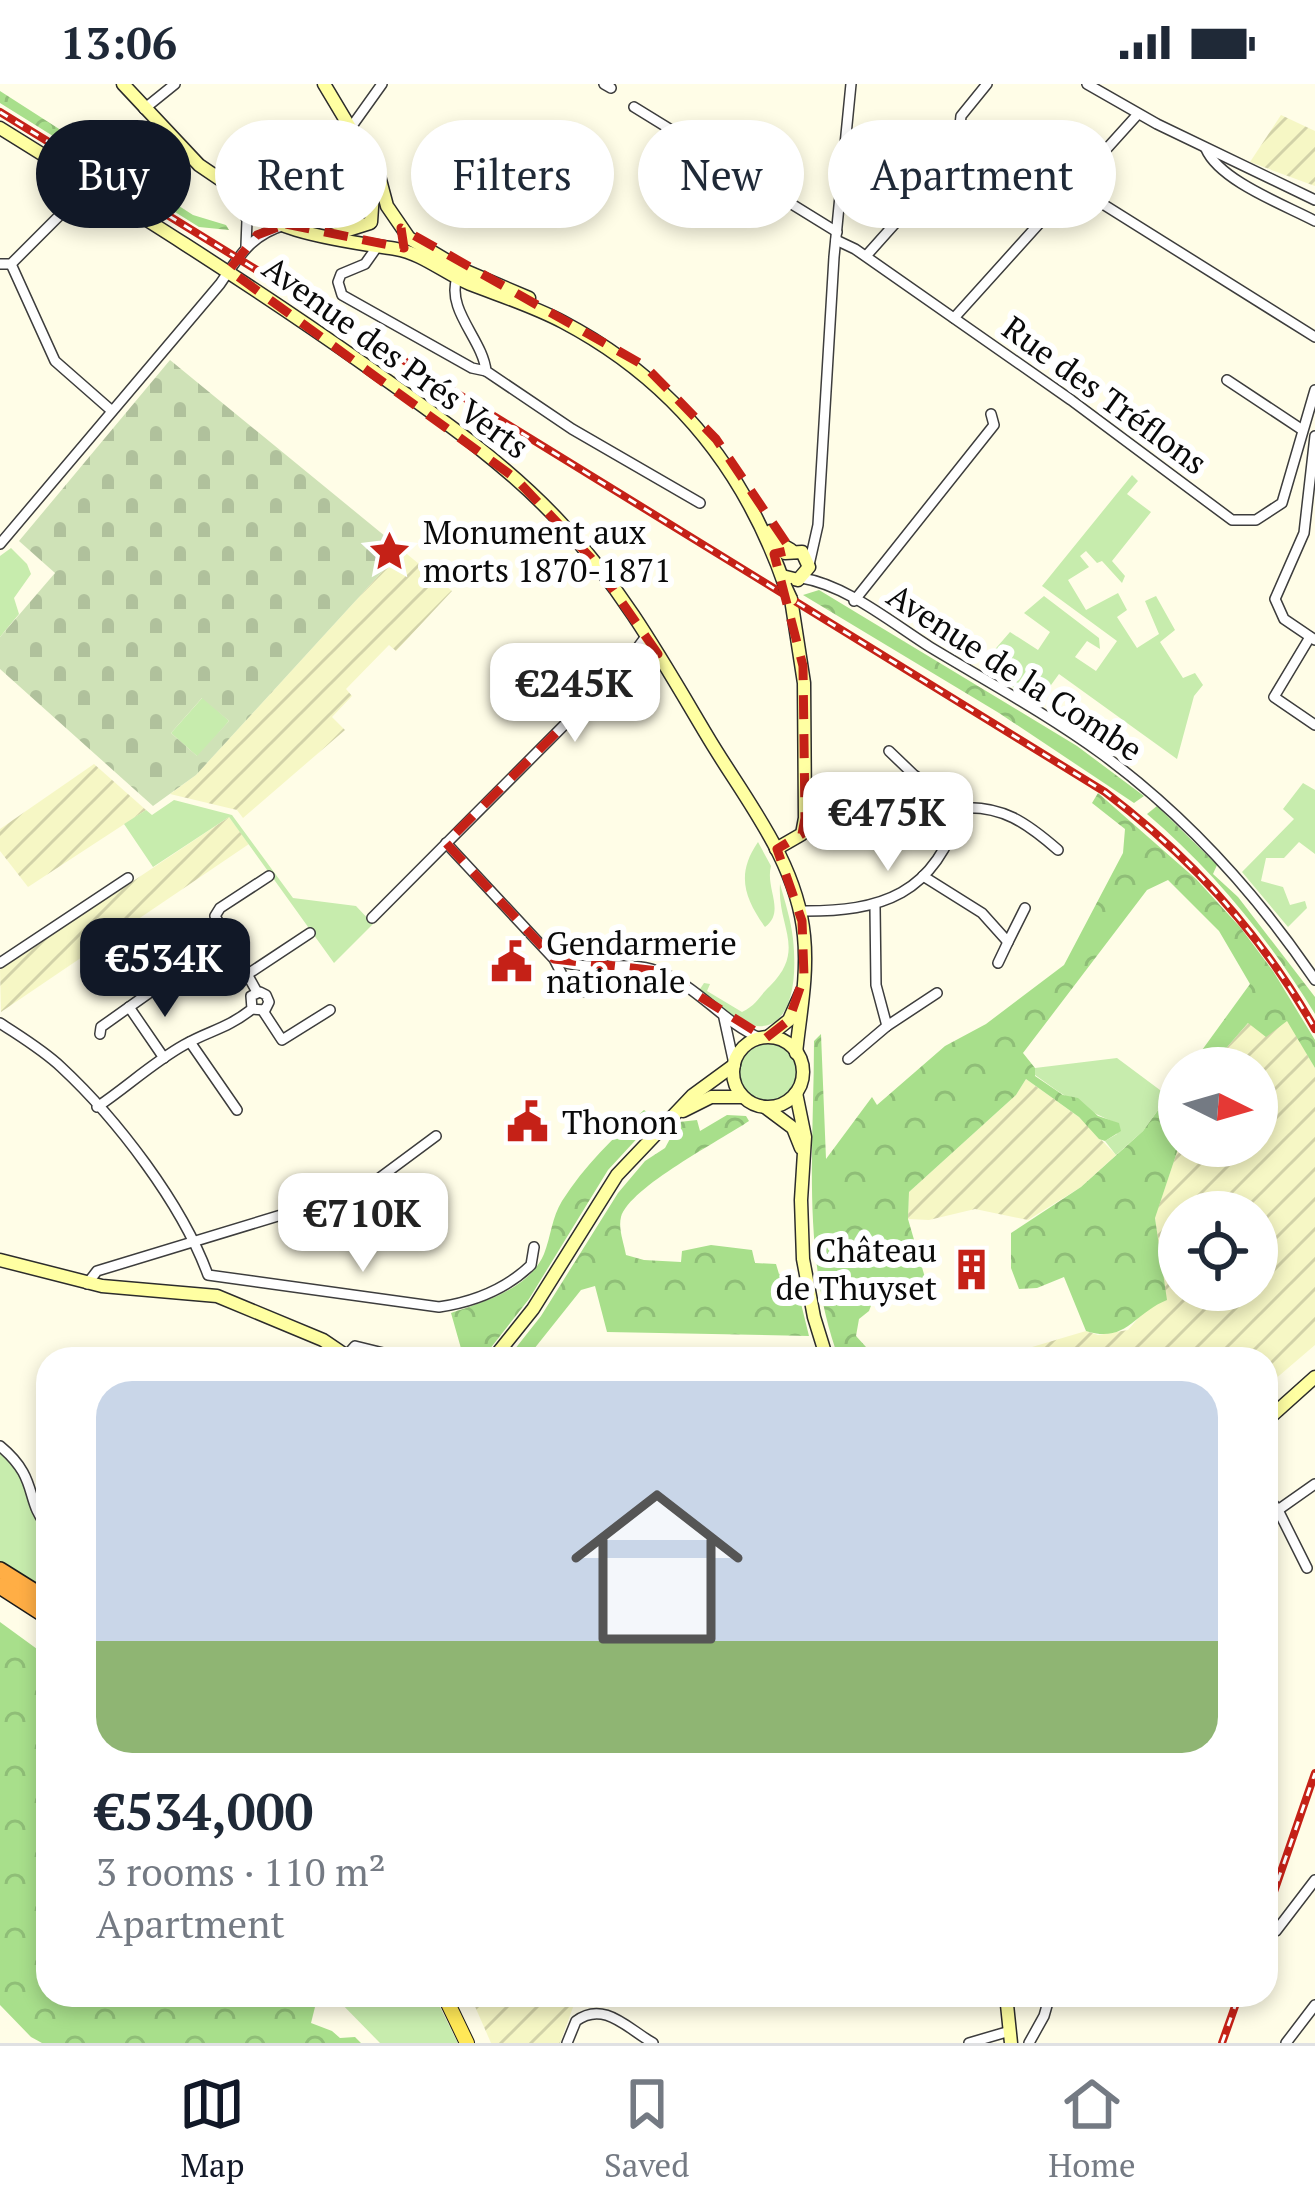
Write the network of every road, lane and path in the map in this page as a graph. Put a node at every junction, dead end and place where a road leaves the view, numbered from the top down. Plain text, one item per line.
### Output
1 (123, 84) edge
2 (176, 84) edge
3 (323, 84) edge
4 (382, 84) edge
5 (851, 84) edge
6 (987, 84) edge
7 (1088, 84) edge
8 (634, 106) dead end
9 (145, 109) junction
10 (1138, 114) junction
11 (345, 120) edge
12 (356, 120) edge
13 (0, 128) edge
14 (1116, 139) edge
15 (1206, 149) junction
16 (36, 150) edge
17 (215, 179) edge
18 (387, 196) edge
19 (1315, 200) edge
20 (1116, 212) edge
21 (387, 218) edge
22 (1311, 220) edge
23 (398, 223) junction
24 (44, 228) edge
25 (162, 228) edge
26 (247, 228) edge
27 (274, 228) edge
28 (302, 228) edge
29 (353, 228) edge
30 (369, 228) edge
31 (1036, 228) edge
32 (331, 235) junction
33 (836, 236) junction
34 (246, 246) junction
35 (380, 246) junction
36 (866, 256) junction
37 (6, 264) edge
38 (229, 269) junction
39 (457, 278) junction
40 (954, 318) junction
41 (1315, 337) edge
42 (486, 371) junction
43 (1227, 380) dead end
44 (1315, 390) edge
45 (112, 411) junction
46 (991, 414) dead end
47 (1301, 429) junction
48 (1315, 436) edge
49 (700, 503) dead end
50 (0, 544) edge
51 (814, 544) junction
52 (795, 550) junction
53 (794, 581) junction
54 (854, 601) junction
55 (647, 635) junction
56 (1312, 638) edge
57 (658, 654) junction
58 (627, 662) junction
59 (1315, 725) edge
60 (889, 751) dead end
61 (961, 808) junction
62 (446, 843) junction
63 (776, 849) junction
64 (1058, 850) dead end
65 (269, 876) dead end
66 (923, 876) junction
67 (128, 878) dead end
68 (874, 907) junction
69 (1025, 908) dead end
70 (800, 911) junction
71 (372, 918) dead end
72 (310, 933) dead end
73 (1008, 942) junction
74 (554, 959) junction
75 (0, 963) edge
76 (998, 963) dead end
77 (573, 965) junction
78 (631, 965) junction
79 (589, 968) junction
80 (248, 974) junction
81 (565, 979) junction
82 (1315, 980) edge
83 (593, 985) junction
84 (167, 988) dead end
85 (803, 990) junction
86 (937, 993) dead end
87 (129, 1007) junction
88 (257, 1010) junction
89 (330, 1010) dead end
90 (724, 1018) junction
91 (0, 1023) edge
92 (887, 1026) junction
93 (100, 1034) dead end
94 (763, 1038) junction
95 (190, 1042) junction
96 (796, 1053) junction
97 (164, 1058) junction
98 (848, 1059) dead end
99 (734, 1064) junction
100 (796, 1093) junction
101 (744, 1098) junction
102 (97, 1107) junction
103 (765, 1107) junction
104 (237, 1110) dead end
105 (671, 1119) junction
106 (436, 1136) dead end
107 (802, 1155) junction
108 (195, 1241) junction
109 (534, 1247) dead end
110 (0, 1261) edge
111 (87, 1284) junction
112 (334, 1347) edge
113 (503, 1347) edge
114 (823, 1347) edge
115 (1315, 1377) edge
116 (1278, 1410) edge
117 (0, 1446) edge
118 (1315, 1484) edge
119 (36, 1508) edge
120 (1278, 1510) joint
121 (1307, 1568) dead end
122 (0, 1570) edge
123 (0, 1586) edge
124 (36, 1592) edge
125 (36, 1609) edge
126 (1315, 1880) edge
127 (1278, 1929) edge
128 (1315, 2006) edge
129 (450, 2007) edge
130 (1007, 2007) edge
131 (1047, 2007) edge
132 (1010, 2037) edge
133 (466, 2043) edge
134 (567, 2043) edge
135 (653, 2043) edge
136 (969, 2043) edge
137 (1029, 2043) edge
138 (1286, 2043) edge

1 - 9 street
2 - 9 street
3 - 11 street
4 - 12 street
5 - 33 street
6 - 36 street
7 - 10 street
8 - 33 street, Rue des Tréflons
9 - 17 street
10 - 14 street
10 - 15 street
13 - 16 street, Avenue des Prés Verts
15 - 19 street
15 - 22 street
18 - 23 street
20 - 41 street
21 - 23 street
23 - 35 street
23 - 52 street
24 - 37 street
25 - 38 street, Avenue des Prés Verts
26 - 34 street
27 - 34 street
28 - 32 street
29 - 32 street
30 - 35 street
31 - 40 street
32 - 35 street
33 - 36 street, Rue des Tréflons
33 - 51 street
34 - 38 street
35 - 39 street
35 - 42 street
36 - 40 street, Rue des Tréflons
37 - 45 street
38 - 45 street
38 - 55 street, Avenue des Prés Verts
39 - 42 street
39 - 53 street
40 - 47 street, Rue des Tréflons
42 - 49 street
43 - 47 street
44 - 47 street, Rue des Tréflons
45 - 50 street
46 - 54 street
48 - 56 street
51 - 52 street
51 - 53 street
52 - 53 street
52 - 53 street
53 - 54 street, Avenue de la Combe
53 - 63 street
54 - 82 street, Avenue de la Combe
55 - 57 street, Avenue des Prés Verts
55 - 58 street
56 - 59 street
57 - 58 street
57 - 63 street, Avenue des Prés Verts
58 - 62 street
60 - 61 street
61 - 64 street
61 - 66 street
62 - 71 street
62 - 74 street
63 - 70 street, Avenue des Prés Verts
65 - 80 street
66 - 68 street
66 - 73 street
67 - 75 street
68 - 70 street
68 - 92 street
69 - 73 street
70 - 85 street, Avenue des Prés Verts
72 - 80 street
73 - 76 street
74 - 77 street
74 - 81 street
77 - 79 street
77 - 81 street
78 - 79 street
78 - 83 street
78 - 90 street
79 - 83 street
80 - 88 street
81 - 83 street
84 - 87 street
85 - 94 street
85 - 96 street, Avenue des Prés Verts
86 - 92 street
87 - 93 street
87 - 97 street
88 - 89 street
88 - 95 street
90 - 94 street
90 - 99 street
91 - 102 street
92 - 98 street
94 - 96 street
94 - 99 street
95 - 97 street
95 - 104 street
96 - 100 street
97 - 102 street
99 - 101 street
99 - 105 street
100 - 103 street
100 - 107 street
101 - 103 street
101 - 105 street
102 - 108 street
103 - 107 street
105 - 113 street
106 - 108 street
107 - 114 street
108 - 109 street
108 - 111 street
110 - 111 street
111 - 112 street
115 - 116 street
117 - 119 street
118 - 120 street
120 - 121 street
122 - 124 highway
123 - 125 highway
126 - 127 street
128 - 138 street
129 - 133 main road
130 - 132 street
131 - 137 street
132 - 136 street
134 - 135 street

